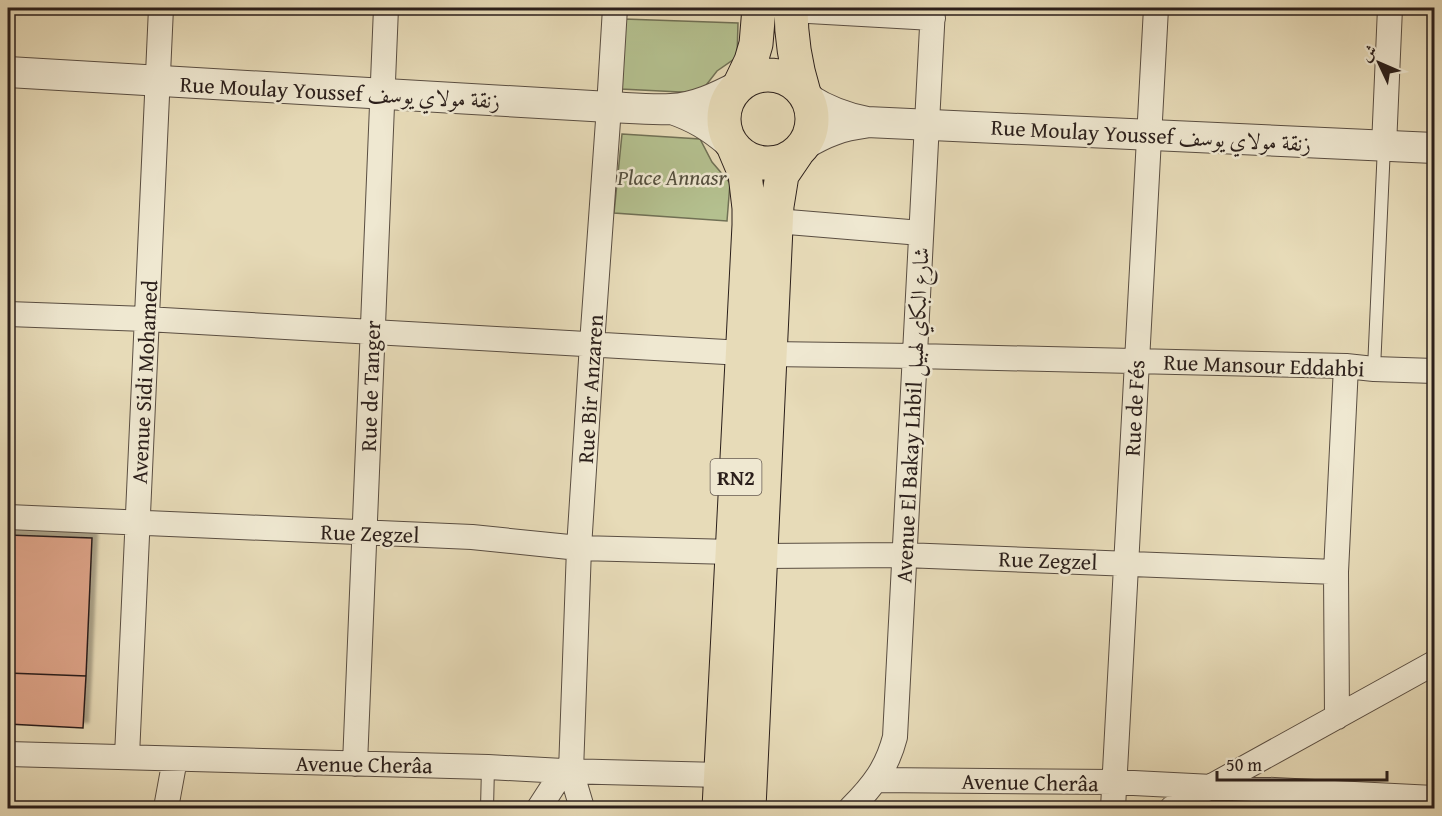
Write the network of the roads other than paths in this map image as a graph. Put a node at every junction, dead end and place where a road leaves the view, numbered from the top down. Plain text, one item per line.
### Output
1 (160, 8) edge
2 (386, 8) edge
3 (615, 8) edge
4 (759, 8) edge
5 (1156, 8) edge
6 (1390, 8) edge
7 (791, 9) edge
8 (933, 13) edge
9 (8, 72) edge
10 (157, 81) junction
11 (739, 86) junction
12 (382, 94) junction
13 (806, 96) junction
14 (609, 107) junction
15 (672, 109) junction
16 (867, 122) junction
17 (927, 125) junction
18 (1149, 135) junction
19 (731, 145) junction
20 (1384, 146) junction
21 (801, 148) junction
22 (1434, 148) edge
23 (776, 222) junction
24 (921, 233) junction
25 (8, 314) edge
26 (146, 319) junction
27 (373, 332) junction
28 (592, 345) junction
29 (756, 354) junction
30 (915, 356) junction
31 (1137, 361) junction
32 (1346, 366) junction
33 (1374, 369) junction
34 (1434, 371) edge
35 (8, 517) edge
36 (137, 523) junction
37 (365, 532) junction
38 (579, 548) junction
39 (746, 554) junction
40 (904, 555) junction
41 (1126, 564) junction
42 (1336, 572) junction
43 (1434, 663) edge
44 (1337, 717) junction
45 (1273, 752) junction
46 (8, 754) edge
47 (127, 756) junction
48 (175, 759) junction
49 (355, 764) junction
50 (488, 767) junction
51 (567, 771) junction
52 (720, 775) junction
53 (876, 780) junction
54 (1114, 783) junction
55 (1212, 786) junction
56 (1434, 798) edge
57 (1272, 799) edge
58 (166, 808) edge
59 (487, 808) edge
60 (539, 808) edge
61 (582, 808) edge
62 (718, 808) edge
63 (749, 808) edge
64 (851, 808) edge
65 (1113, 808) edge
66 (1172, 808) edge

1 - 10 street, Avenue Sidi Mohamed
2 - 12 street, Rue de Tanger
3 - 14 street, Rue Bir Anzaren
4 - 11 highway, RN2
5 - 18 street, Rue de Fés
6 - 20 street
7 - 8 street
7 - 13 highway, RN2
8 - 17 street, Avenue El Bakay Lhbil شارع البكاي لهبيل
9 - 10 street, Rue Moulay Youssef زنقة مولاي يوسف
10 - 12 street, Rue Moulay Youssef زنقة مولاي يوسف
10 - 26 street, Avenue Sidi Mohamed
11 - 13 highway
11 - 15 street
11 - 19 highway, RN2
12 - 14 street, Rue Moulay Youssef زنقة مولاي يوسف
12 - 27 street, Rue de Tanger
13 - 16 street
13 - 21 highway, RN2
14 - 15 street, Rue Moulay Youssef زنقة مولاي يوسف
14 - 28 street, Rue Bir Anzaren
15 - 19 street
16 - 17 street, Rue Moulay Youssef زنقة مولاي يوسف
16 - 21 street
17 - 18 street, Rue Moulay Youssef زنقة مولاي يوسف
17 - 24 street, Avenue El Bakay Lhbil شارع البكاي لهبيل
18 - 20 street, Rue Moulay Youssef زنقة مولاي يوسف
18 - 31 street, Rue de Fés
19 - 21 highway
19 - 29 highway, RN2
20 - 22 street, Rue Moulay Youssef زنقة مولاي يوسف
20 - 33 lane
21 - 23 highway, RN2
23 - 24 street
23 - 29 highway, RN2
24 - 30 street, Avenue El Bakay Lhbil شارع البكاي لهبيل
25 - 26 street, Rue Mansour Eddahbi
26 - 27 street, Rue Mansour Eddahbi
26 - 36 street, Avenue Sidi Mohamed
27 - 28 street, Rue Mansour Eddahbi
27 - 37 street, Rue de Tanger
28 - 29 street, Rue Mansour Eddahbi
28 - 38 street, Rue Bir Anzaren
29 - 30 street, Rue Mansour Eddahbi
29 - 39 highway, RN2
30 - 31 street, Rue Mansour Eddahbi
30 - 40 street, Avenue El Bakay Lhbil شارع البكاي لهبيل
31 - 32 street, Rue Mansour Eddahbi
31 - 41 street, Rue de Fés
32 - 33 street, Rue Mansour Eddahbi
32 - 42 street
33 - 34 street, Rue Mansour Eddahbi
35 - 36 street, Rue Zegzel
36 - 37 street, Rue Zegzel
36 - 47 street, Avenue Sidi Mohamed
37 - 38 street, Rue Zegzel
37 - 49 street, Rue de Tanger
38 - 39 street, Rue Zegzel
38 - 51 street, Rue Bir Anzaren
39 - 40 street, Rue Zegzel
39 - 52 highway, RN2
39 - 63 highway, RN2
40 - 41 street, Rue Zegzel
40 - 53 street, Avenue El Bakay Lhbil شارع البكاي لهبيل
41 - 42 street, Rue Zegzel
41 - 54 street, Rue de Fés
42 - 44 street
43 - 44 street
44 - 45 street
45 - 55 street
45 - 57 street
46 - 47 street, Avenue Cherâa
47 - 48 street, Avenue Cherâa
48 - 49 street, Avenue Cherâa
48 - 58 street
49 - 50 street, Avenue Cherâa
50 - 51 street, Avenue Cherâa
50 - 59 lane
51 - 52 street, Avenue Cherâa
51 - 60 street
51 - 61 street
52 - 62 highway, RN2
53 - 54 street, Avenue Cherâa
53 - 64 street, Avenue El Bakay Lhbil شارع البكاي لهبيل
54 - 55 street, Avenue Cherâa
54 - 65 street, Rue de Fés
55 - 57 street, Avenue Cherâa
55 - 66 street
56 - 57 street, Avenue Cherâa

